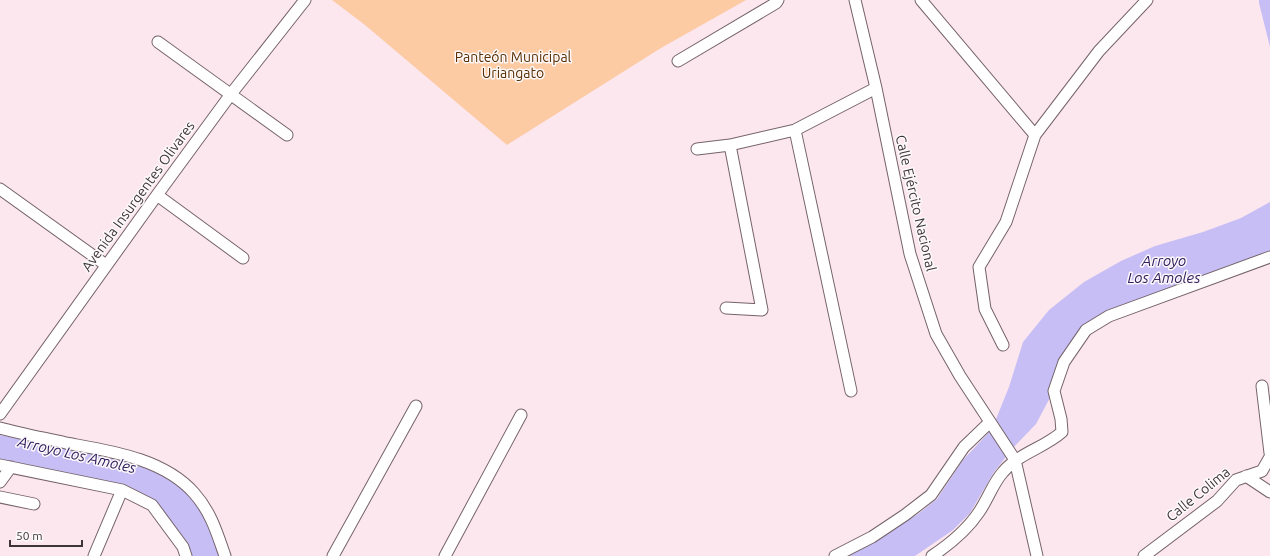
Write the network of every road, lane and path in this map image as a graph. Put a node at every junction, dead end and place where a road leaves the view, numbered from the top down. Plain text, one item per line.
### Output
1 (305, 0) edge
2 (778, 0) edge
3 (855, 0) edge
4 (920, 0) edge
5 (1147, 0) edge
6 (158, 42) dead end
7 (678, 61) dead end
8 (876, 88) junction
9 (231, 94) junction
10 (795, 130) junction
11 (287, 135) dead end
12 (1035, 135) junction
13 (730, 145) junction
14 (696, 149) dead end
15 (0, 189) edge
16 (157, 195) junction
17 (243, 258) dead end
18 (1270, 258) edge
19 (106, 265) junction
20 (726, 308) dead end
21 (1003, 345) dead end
22 (1262, 386) dead end
23 (851, 391) dead end
24 (416, 406) dead end
25 (0, 414) edge
26 (521, 416) dead end
27 (991, 423) junction
28 (0, 428) edge
29 (1270, 453) edge
30 (1013, 456) junction
31 (1270, 457) edge
32 (6, 466) edge
33 (1246, 476) junction
34 (0, 482) edge
35 (122, 490) junction
36 (1270, 492) edge
37 (0, 497) edge
38 (34, 504) dead end
39 (94, 556) edge
40 (186, 556) edge
41 (225, 556) edge
42 (333, 556) edge
43 (445, 556) edge
44 (835, 556) edge
45 (932, 556) edge
46 (1037, 556) edge
47 (1144, 556) edge

1 - 9 street, Avenida Insurgentes Olivares
2 - 7 street
3 - 8 street, Calle Ejército Nacional
4 - 12 street
5 - 12 street
6 - 9 street
8 - 10 street
8 - 27 street, Calle Ejército Nacional
9 - 11 street
9 - 16 street, Avenida Insurgentes Olivares
10 - 13 street
10 - 23 street
12 - 21 street
13 - 14 street
13 - 20 street
15 - 19 street
16 - 17 street
16 - 19 street, Avenida Insurgentes Olivares
18 - 30 street
19 - 25 street, Avenida Insurgentes Olivares
22 - 29 street
24 - 42 street
26 - 43 street
27 - 30 street, Calle Ejército Nacional
27 - 44 street
28 - 41 street
30 - 45 street
30 - 46 street, Calle Ejército Nacional
31 - 33 street, Calle Colima
32 - 34 street
32 - 35 street
33 - 36 street
33 - 47 street, Calle Colima
35 - 39 street
35 - 40 street
37 - 38 street

